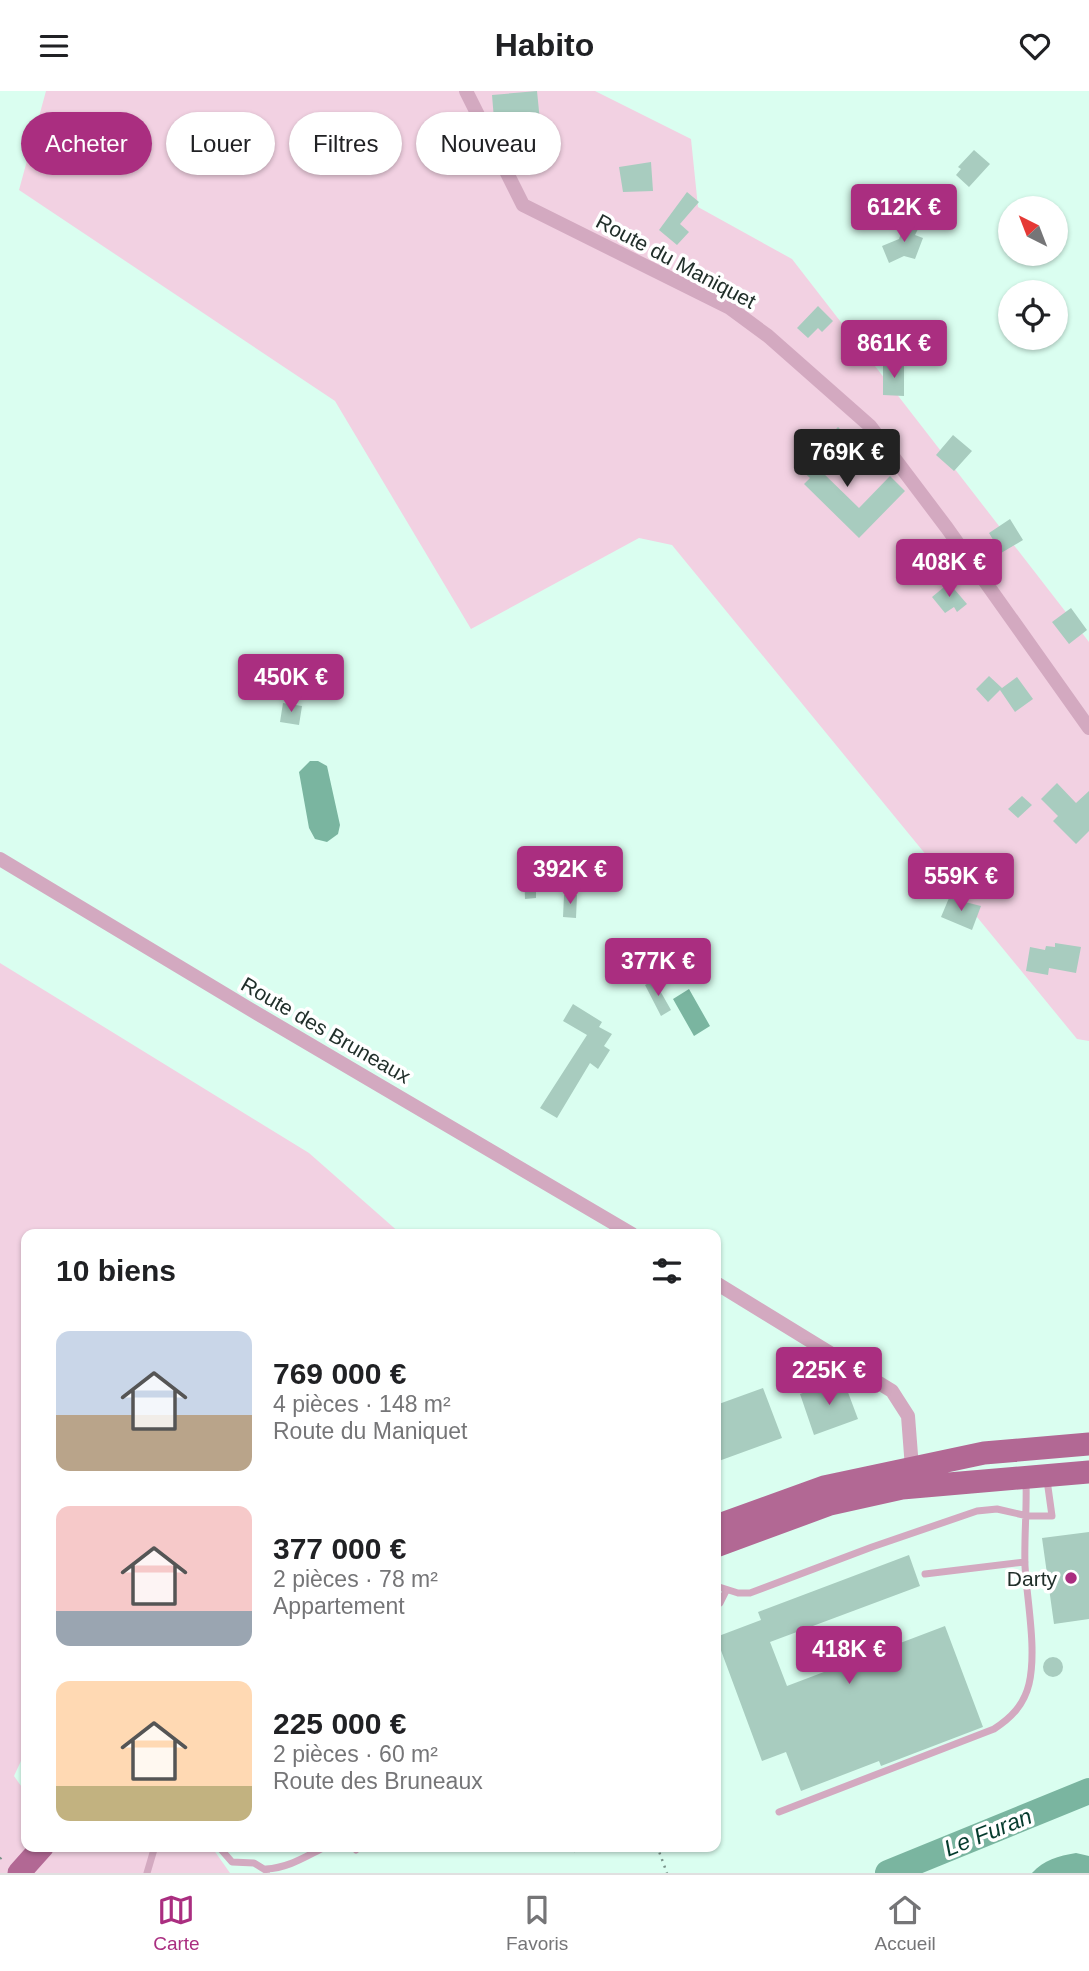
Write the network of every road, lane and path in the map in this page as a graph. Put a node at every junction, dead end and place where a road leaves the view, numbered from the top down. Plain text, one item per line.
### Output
1 (466, 91) edge
2 (1089, 728) edge
3 (0, 859) edge
4 (623, 1229) edge
5 (721, 1286) edge
6 (1089, 1444) edge
7 (1031, 1449) junction
8 (1089, 1472) edge
9 (1036, 1476) junction
10 (907, 1478) junction
11 (1028, 1516) junction
12 (721, 1523) edge
13 (721, 1544) edge
14 (1025, 1562) junction
15 (925, 1574) dead end
16 (721, 1588) edge
17 (726, 1591) junction
18 (721, 1601) edge
19 (779, 1812) dead end
20 (38, 1852) edge
21 (153, 1852) edge
22 (223, 1852) edge
23 (316, 1852) edge
24 (659, 1852) edge
25 (4, 1854) dead end
26 (0, 1859) edge
27 (267, 1871) edge
28 (19, 1873) edge
29 (147, 1873) edge
30 (667, 1873) edge

1 - 2 street, Route du Maniquet
3 - 4 street, Route des Bruneaux
5 - 10 street
6 - 7 main road
7 - 9 main road
7 - 10 main road
8 - 9 main road
9 - 10 main road
9 - 11 lane
9 - 11 lane
10 - 12 main road
10 - 13 main road
11 - 14 lane
11 - 17 lane
14 - 15 lane
14 - 19 lane
16 - 17 lane
17 - 18 lane
20 - 28 main road
21 - 29 lane
22 - 27 lane
23 - 27 lane
24 - 30 path
25 - 26 path

